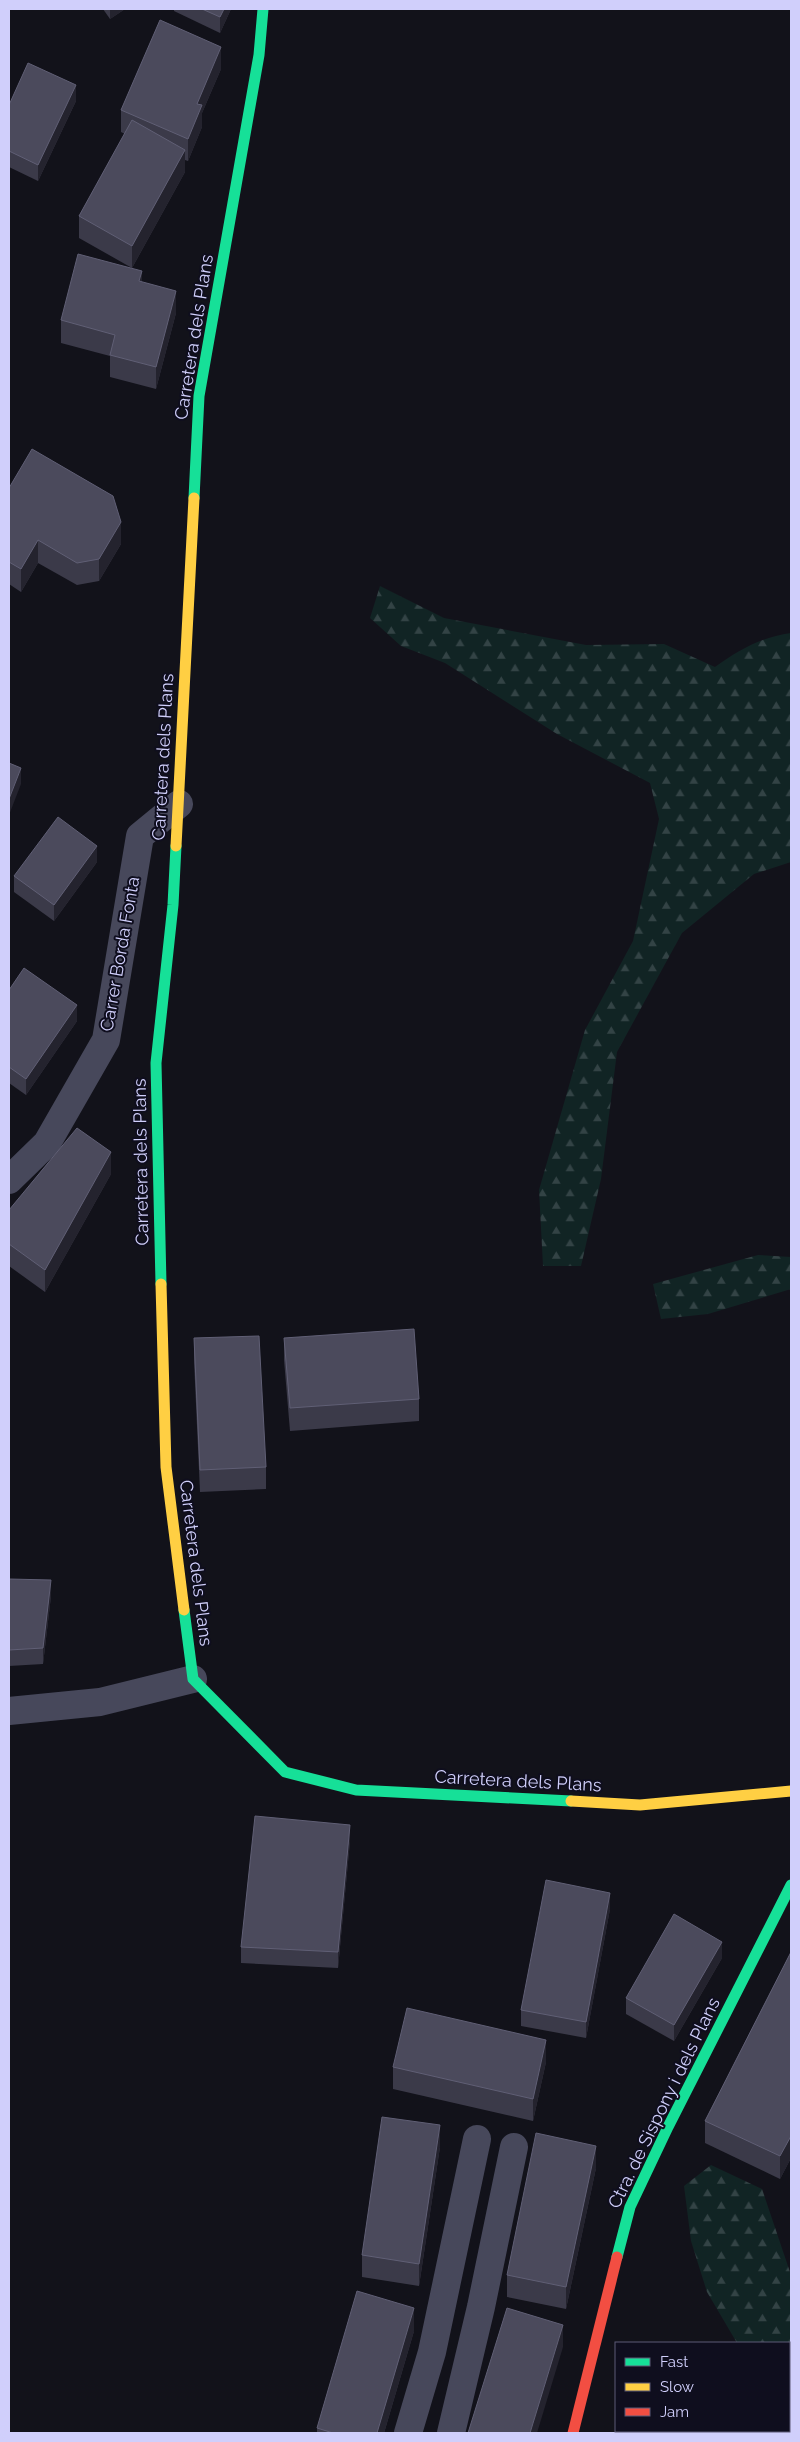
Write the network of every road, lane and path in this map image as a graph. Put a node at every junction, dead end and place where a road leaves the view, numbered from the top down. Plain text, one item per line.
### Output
1 (263, 9) edge
2 (179, 804) junction
3 (9, 1180) edge
4 (193, 1679) junction
5 (9, 1711) edge
6 (791, 1791) edge
7 (791, 1885) edge
8 (477, 2140) dead end
9 (514, 2147) dead end
10 (408, 2433) edge
11 (451, 2433) edge
12 (573, 2433) edge

1 - 2 main road, Carretera dels Plans
2 - 3 street, Carrer Borda Fonta
2 - 4 main road, Carretera dels Plans
4 - 5 street
4 - 6 main road, Carretera dels Plans
7 - 12 main road, Ctra. de Sispony i dels Plans
8 - 10 street
9 - 11 street

